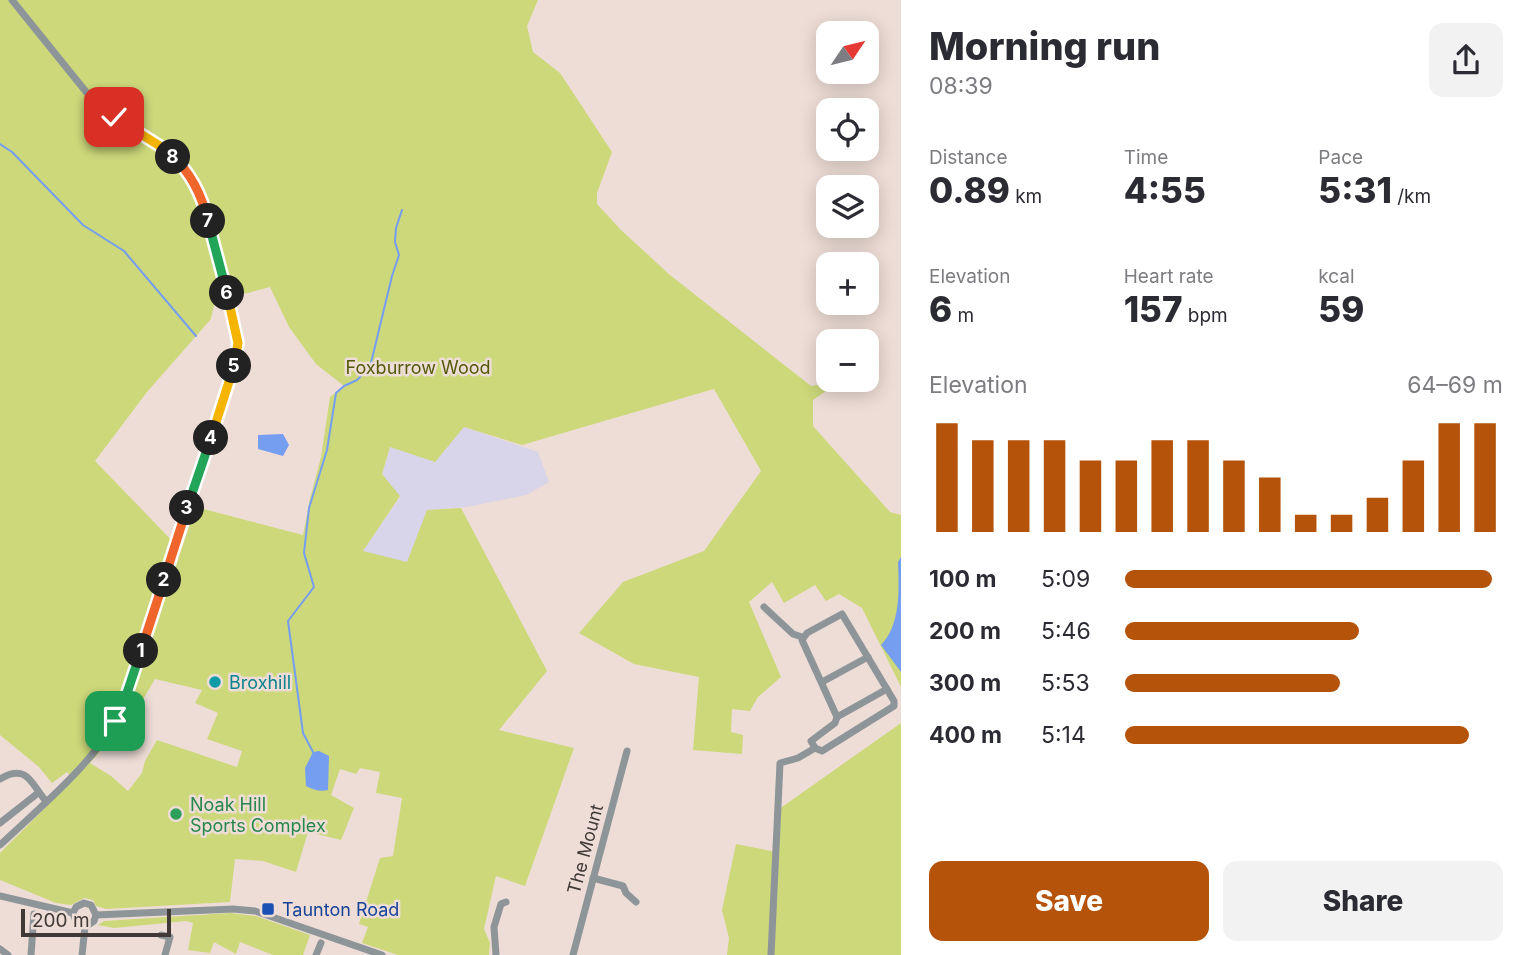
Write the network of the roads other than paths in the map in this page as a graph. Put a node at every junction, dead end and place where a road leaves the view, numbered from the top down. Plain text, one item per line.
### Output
1 (12, 0) edge
2 (764, 607) dead end
3 (802, 637) junction
4 (868, 657) junction
5 (822, 682) junction
6 (887, 689) junction
7 (837, 717) junction
8 (816, 748) junction
9 (626, 751) dead end
10 (0, 779) edge
11 (38, 793) junction
12 (46, 802) junction
13 (0, 823) edge
14 (0, 845) edge
15 (593, 878) junction
16 (0, 893) edge
17 (506, 902) dead end
18 (636, 902) dead end
19 (73, 913) junction
20 (34, 914) dead end
21 (96, 915) junction
22 (85, 927) junction
23 (179, 939) dead end
24 (321, 943) dead end
25 (0, 949) edge
26 (8, 955) edge
27 (31, 955) edge
28 (82, 955) edge
29 (164, 955) edge
30 (316, 955) edge
31 (382, 955) edge
32 (496, 955) edge
33 (573, 955) edge
34 (771, 955) edge

1 - 12 street
2 - 3 street
3 - 4 street
3 - 5 street
4 - 5 street
4 - 6 street
5 - 7 street
6 - 7 street
6 - 8 street
7 - 8 street
8 - 34 street
9 - 15 street, The Mount
10 - 11 street
11 - 12 street
11 - 13 street
12 - 14 street
15 - 18 street
15 - 33 street, The Mount
16 - 19 street
17 - 32 street
19 - 21 street
19 - 22 street
20 - 27 street
21 - 22 street
21 - 31 street
22 - 28 street
23 - 29 street
24 - 30 street
25 - 26 street

